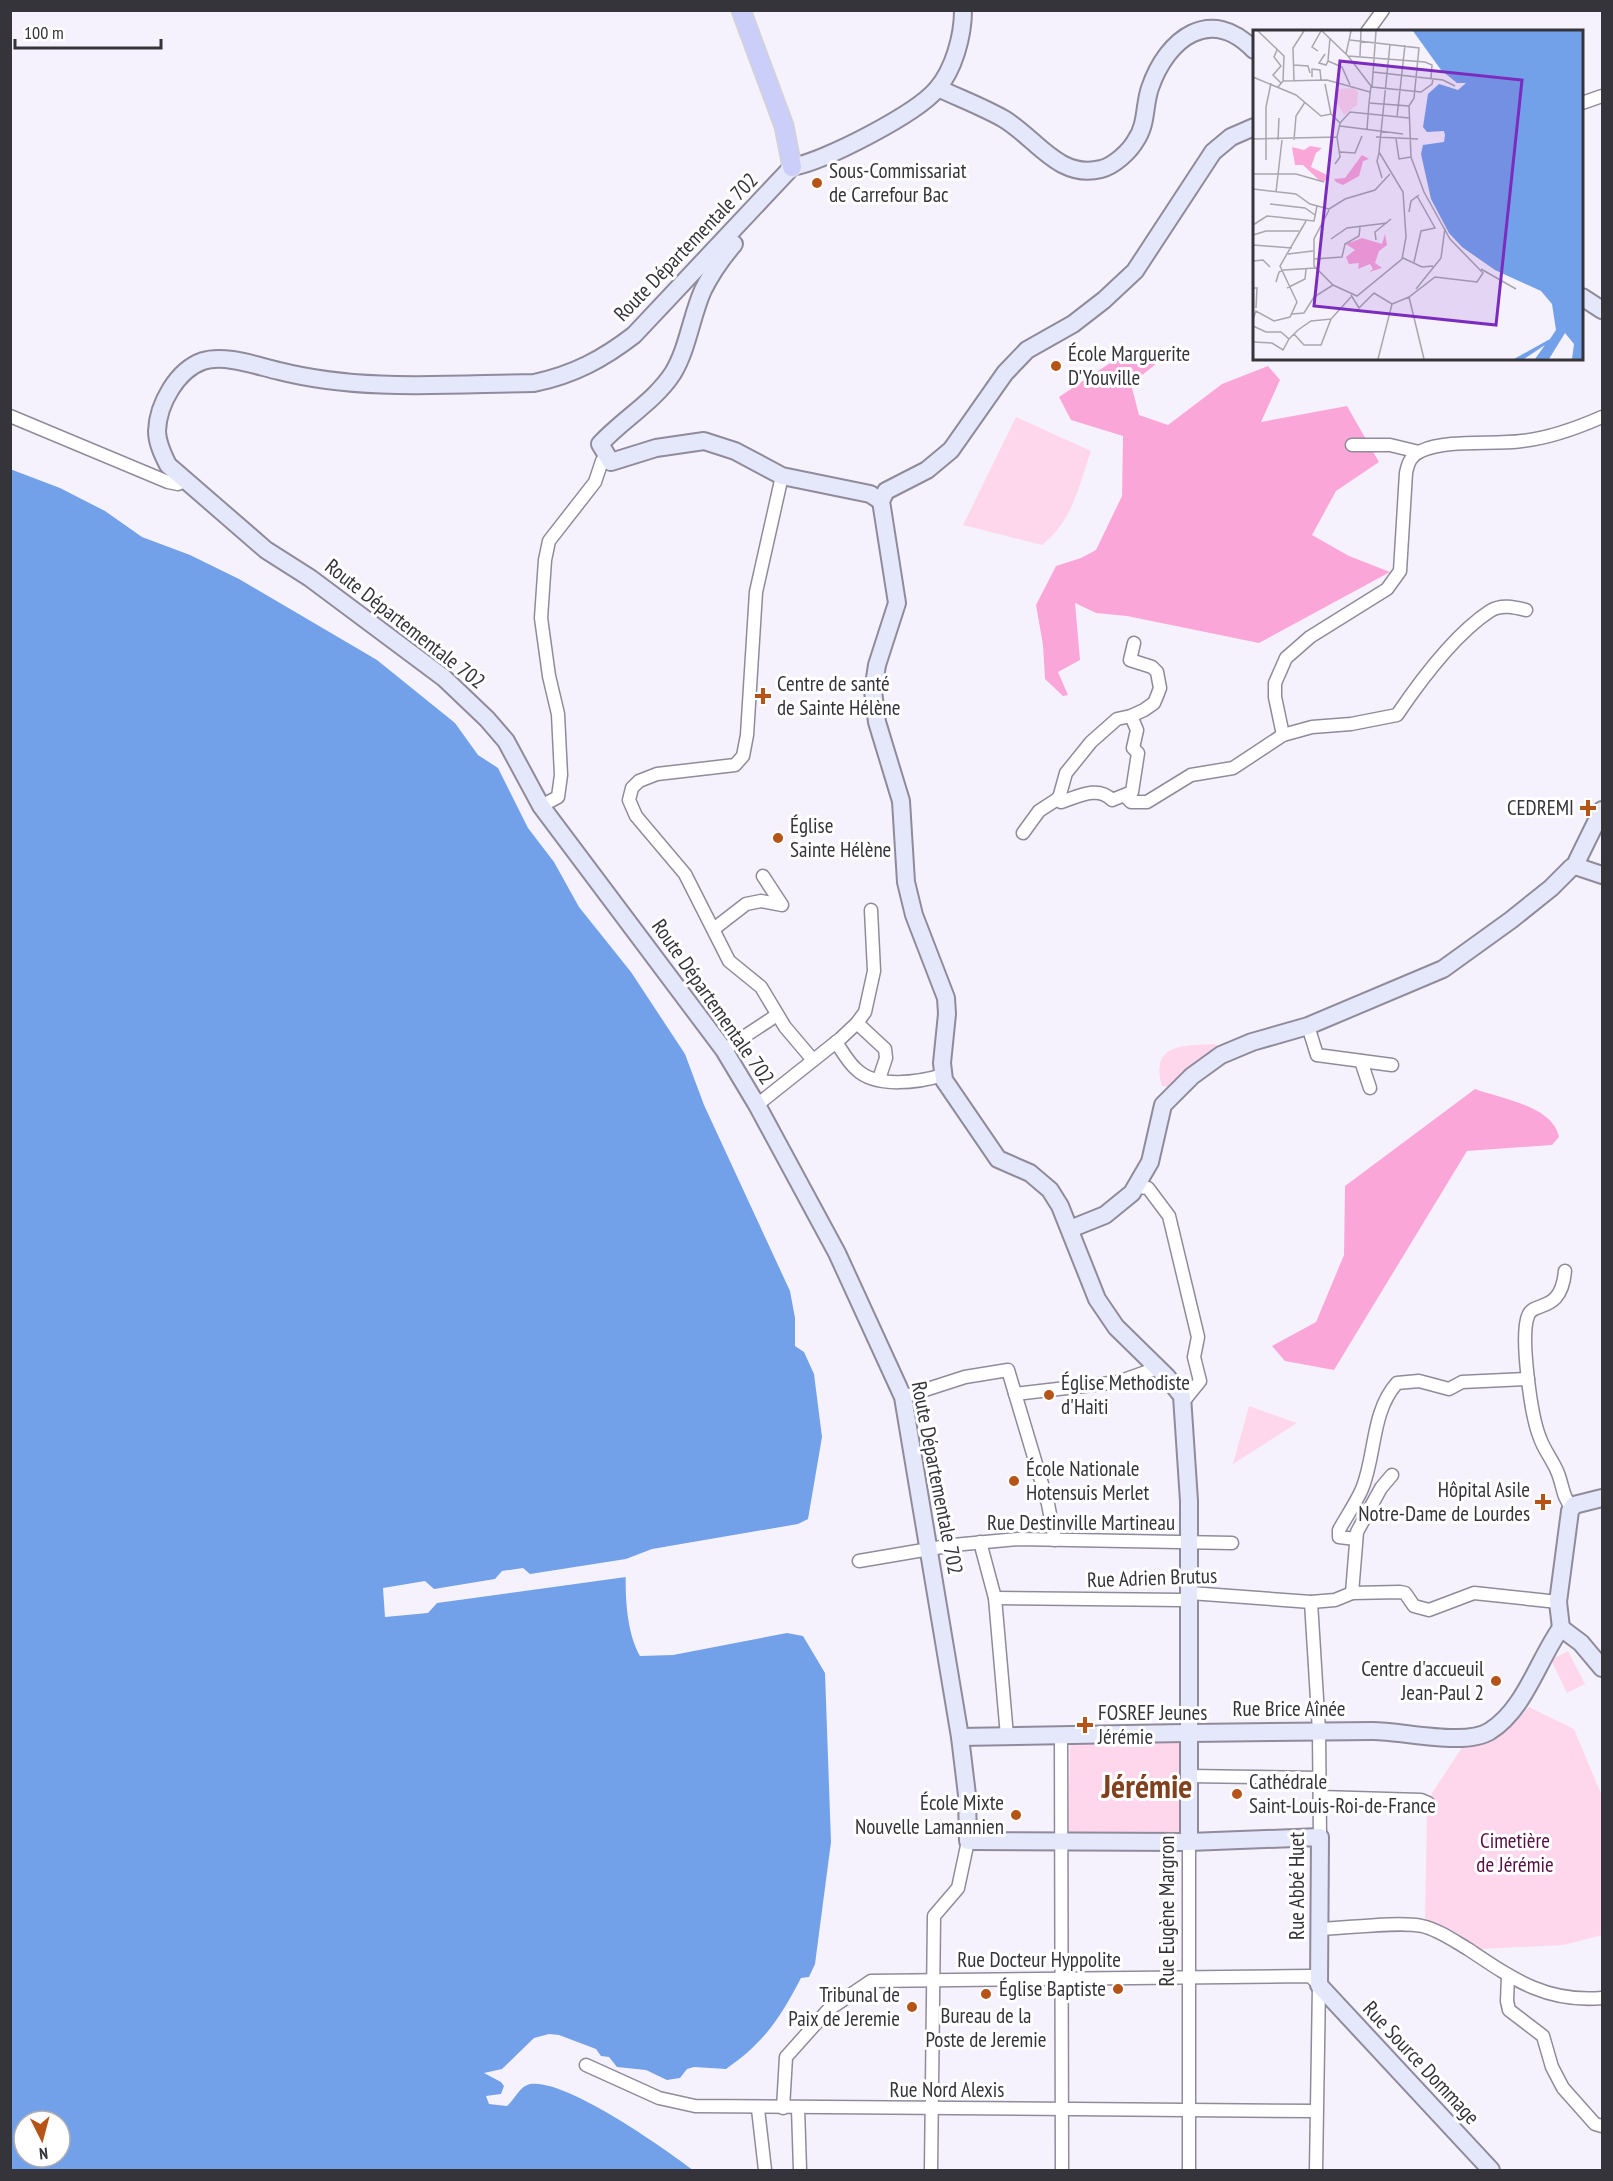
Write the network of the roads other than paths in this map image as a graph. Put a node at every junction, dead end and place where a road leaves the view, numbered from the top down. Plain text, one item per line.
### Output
1 (741, 10) edge
2 (963, 10) edge
3 (1383, 10) edge
4 (1368, 30) edge
5 (1253, 49) edge
6 (938, 88) junction
7 (1602, 96) edge
8 (1583, 102) edge
9 (1253, 127) edge
10 (792, 167) junction
11 (741, 224) junction
12 (1583, 298) edge
13 (1602, 310) edge
14 (10, 417) edge
15 (1602, 417) edge
16 (1352, 445) dead end
17 (1419, 452) junction
18 (611, 462) junction
19 (782, 476) junction
20 (186, 480) junction
21 (881, 501) junction
22 (1526, 610) dead end
23 (1134, 643) dead end
24 (1131, 716) junction
25 (1283, 735) junction
26 (1125, 796) junction
27 (1057, 799) junction
28 (541, 806) junction
29 (1602, 810) edge
30 (1023, 833) dead end
31 (1575, 865) junction
32 (1602, 875) edge
33 (763, 876) dead end
34 (871, 910) dead end
35 (715, 928) junction
36 (777, 1015) junction
37 (857, 1023) junction
38 (1308, 1026) junction
39 (836, 1042) junction
40 (724, 1050) junction
41 (813, 1060) junction
42 (1361, 1061) junction
43 (1392, 1065) dead end
44 (943, 1075) junction
45 (879, 1079) junction
46 (1370, 1088) dead end
47 (757, 1105) junction
48 (1137, 1187) junction
49 (1070, 1229) junction
50 (1565, 1271) dead end
51 (1157, 1368) junction
52 (1528, 1378) junction
53 (1015, 1394) junction
54 (903, 1397) junction
55 (1183, 1402) junction
56 (1392, 1475) dead end
57 (1602, 1498) edge
58 (1572, 1508) junction
59 (1356, 1539) junction
60 (1055, 1540) junction
61 (980, 1542) junction
62 (1190, 1543) junction
63 (1232, 1543) dead end
64 (930, 1550) junction
65 (859, 1561) dead end
66 (1190, 1593) junction
67 (1352, 1593) junction
68 (995, 1598) junction
69 (1311, 1602) junction
70 (1558, 1602) junction
71 (1562, 1628) junction
72 (1602, 1668) edge
73 (1188, 1731) junction
74 (1319, 1731) junction
75 (1061, 1735) junction
76 (1007, 1736) junction
77 (960, 1737) junction
78 (1189, 1776) junction
79 (1319, 1778) junction
80 (1320, 1797) junction
81 (1428, 1803) dead end
82 (1320, 1837) junction
83 (968, 1841) junction
84 (1060, 1841) junction
85 (1189, 1842) junction
86 (1321, 1929) junction
87 (1508, 1976) junction
88 (935, 1979) junction
89 (1190, 1979) junction
90 (1061, 1981) junction
91 (1319, 1984) junction
92 (1602, 1998) edge
93 (586, 2065) dead end
94 (783, 2108) junction
95 (798, 2108) junction
96 (931, 2108) junction
97 (758, 2109) junction
98 (1062, 2110) junction
99 (1188, 2110) junction
100 (1316, 2111) junction
101 (1602, 2126) edge
102 (765, 2170) edge
103 (800, 2170) edge
104 (932, 2170) edge
105 (1062, 2170) edge
106 (1189, 2170) edge
107 (1316, 2170) edge
108 (1491, 2170) edge

1 - 10 main road
2 - 6 street
3 - 4 street
5 - 6 street
6 - 10 street
7 - 8 street
9 - 21 street
10 - 11 street, Route Départementale 702
11 - 18 street
11 - 20 street, Route Départementale 702
12 - 13 street
14 - 20 street
15 - 17 street
16 - 17 street
17 - 25 street
18 - 19 street
18 - 28 street
19 - 21 street
19 - 35 street
20 - 28 street, Route Départementale 702
21 - 44 street
22 - 25 street
23 - 24 street
24 - 26 street
24 - 27 street
25 - 26 street
26 - 27 street
27 - 30 street
28 - 40 street, Route Départementale 702
29 - 31 street
31 - 32 street
31 - 38 street
33 - 35 street
34 - 37 street
35 - 36 street
36 - 40 street
36 - 41 street
37 - 39 street
37 - 45 street
38 - 42 street
38 - 48 street
39 - 41 street
39 - 45 street
40 - 47 street, Route Départementale 702
41 - 47 street
42 - 43 street
42 - 46 street
44 - 45 street
44 - 49 street
47 - 54 street, Route Départementale 702
48 - 49 street
48 - 55 street
49 - 51 street
50 - 52 street
51 - 53 street
51 - 55 street
52 - 58 street
52 - 59 street
53 - 54 street
53 - 60 street
54 - 64 street, Route Départementale 702
55 - 62 street, Rue Eugène Margron
56 - 59 street
57 - 58 street
58 - 70 street
59 - 67 street
60 - 61 street, Rue Destinville Martineau
60 - 62 street, Rue Destinville Martineau
61 - 64 street, Rue Destinville Martineau
61 - 68 street
62 - 63 street, Rue Destinville Martineau
62 - 66 street, Rue Eugène Margron
64 - 65 street, Rue Destinville Martineau
64 - 77 street, Route Départementale 702
66 - 68 street, Rue Adrien Brutus
66 - 69 street, Rue Adrien Brutus
66 - 73 street, Rue Eugène Margron
67 - 69 street, Rue Adrien Brutus
67 - 70 street, Rue Adrien Brutus
68 - 76 street
69 - 74 street, Rue Abbé Huet
70 - 71 street
71 - 72 street
71 - 74 street, Rue Brice Aînée
73 - 74 street, Rue Brice Aînée
73 - 75 street, Rue Brice Aînée
73 - 78 street, Rue Eugène Margron
74 - 79 street, Rue Abbé Huet
75 - 76 street, Rue Brice Aînée
75 - 84 street
76 - 77 street, Rue Brice Aînée
77 - 83 street, Route Départementale 702
78 - 79 street
78 - 85 street, Rue Eugène Margron
79 - 80 street, Rue Abbé Huet
80 - 81 street
80 - 82 street, Rue Abbé Huet
82 - 85 street
82 - 86 street, Rue Abbé Huet
83 - 84 street
83 - 88 street
84 - 85 street
84 - 90 street
85 - 89 street, Rue Eugène Margron
86 - 87 street
86 - 91 street, Rue Abbé Huet
87 - 92 street
87 - 101 street
88 - 90 street, Rue Docteur Hyppolite
88 - 94 street, Rue Docteur Hyppolite
88 - 96 street
89 - 90 street, Rue Docteur Hyppolite
89 - 91 street, Rue Docteur Hyppolite
89 - 99 street, Rue Eugène Margron
90 - 98 street
91 - 100 street, Rue Abbé Huet
91 - 108 street, Rue Source Dommage
93 - 97 street, Rue Nord Alexis
94 - 95 street, Rue Nord Alexis
94 - 97 street, Rue Nord Alexis
95 - 96 street, Rue Nord Alexis
95 - 103 street
96 - 98 street, Rue Nord Alexis
96 - 104 street
97 - 102 street
98 - 99 street, Rue Nord Alexis
98 - 105 street
99 - 100 street, Rue Nord Alexis
99 - 106 street, Rue Eugène Margron
100 - 107 street, Rue Abbé Huet

